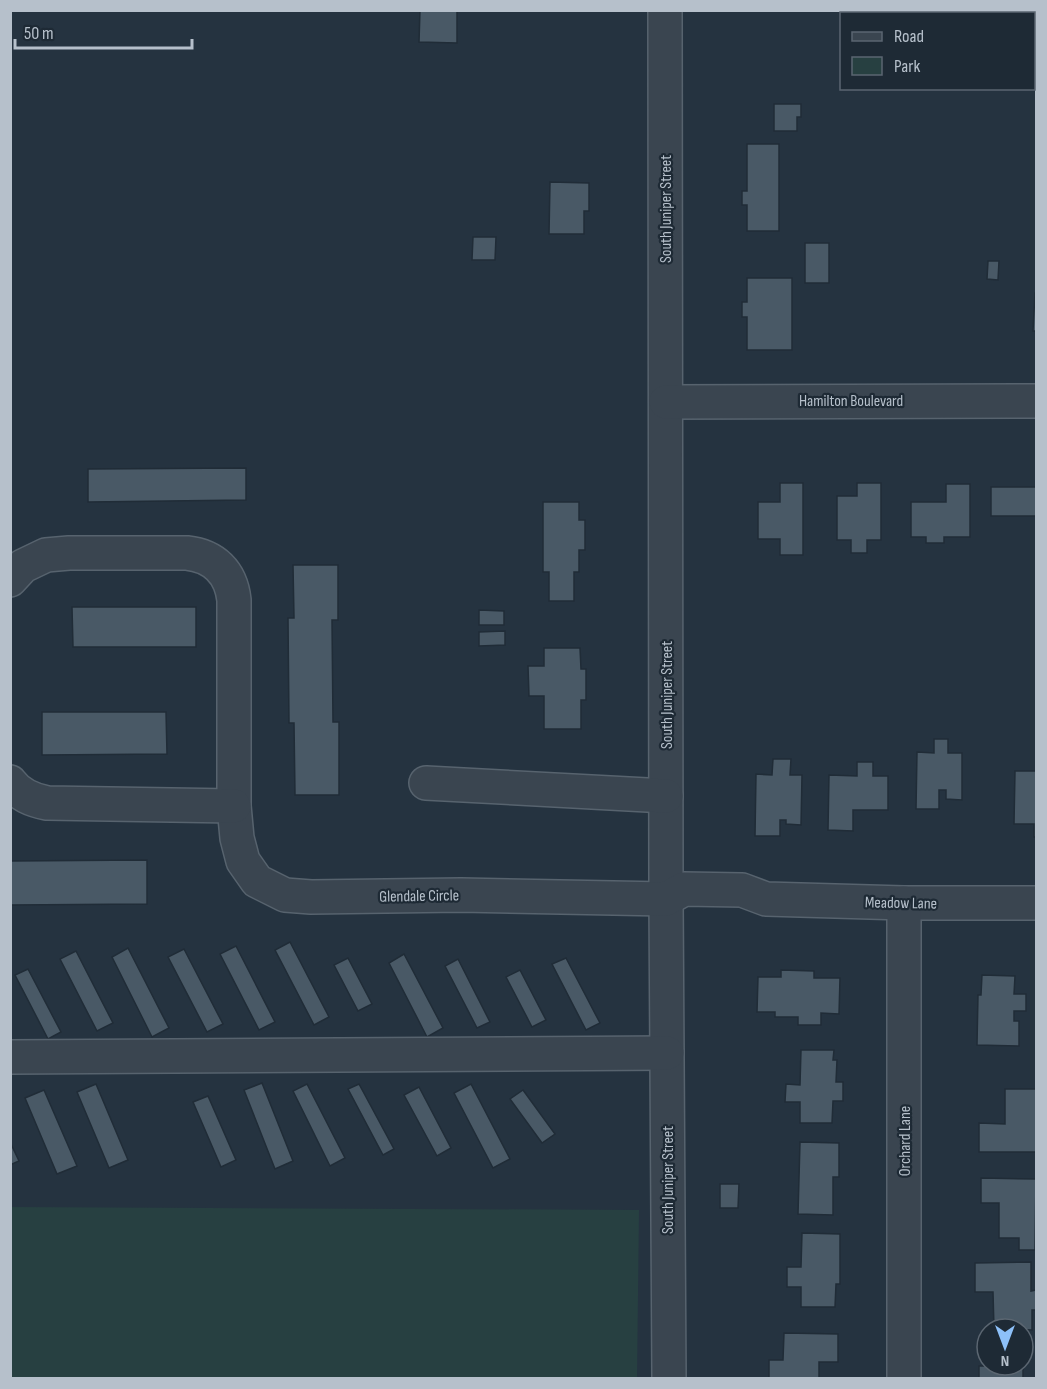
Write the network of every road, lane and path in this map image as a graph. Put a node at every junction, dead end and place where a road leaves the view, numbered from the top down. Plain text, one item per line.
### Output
1 (665, 10) edge
2 (1036, 401) edge
3 (666, 402) junction
4 (10, 580) edge
5 (10, 782) edge
6 (426, 783) dead end
7 (666, 796) junction
8 (234, 806) junction
9 (666, 899) junction
10 (904, 903) junction
11 (1036, 903) edge
12 (667, 1053) junction
13 (10, 1057) edge
14 (669, 1378) edge
15 (904, 1378) edge

1 - 3 street, South Juniper Street
2 - 3 street, Hamilton Boulevard
3 - 7 street, South Juniper Street
4 - 8 street, Glendale Circle
5 - 8 street
6 - 7 street
7 - 9 street, South Juniper Street
8 - 9 street, Glendale Circle
9 - 10 street, Meadow Lane
9 - 12 street, South Juniper Street
10 - 11 street, Meadow Lane
10 - 15 street, Orchard Lane
12 - 13 street
12 - 14 street, South Juniper Street

